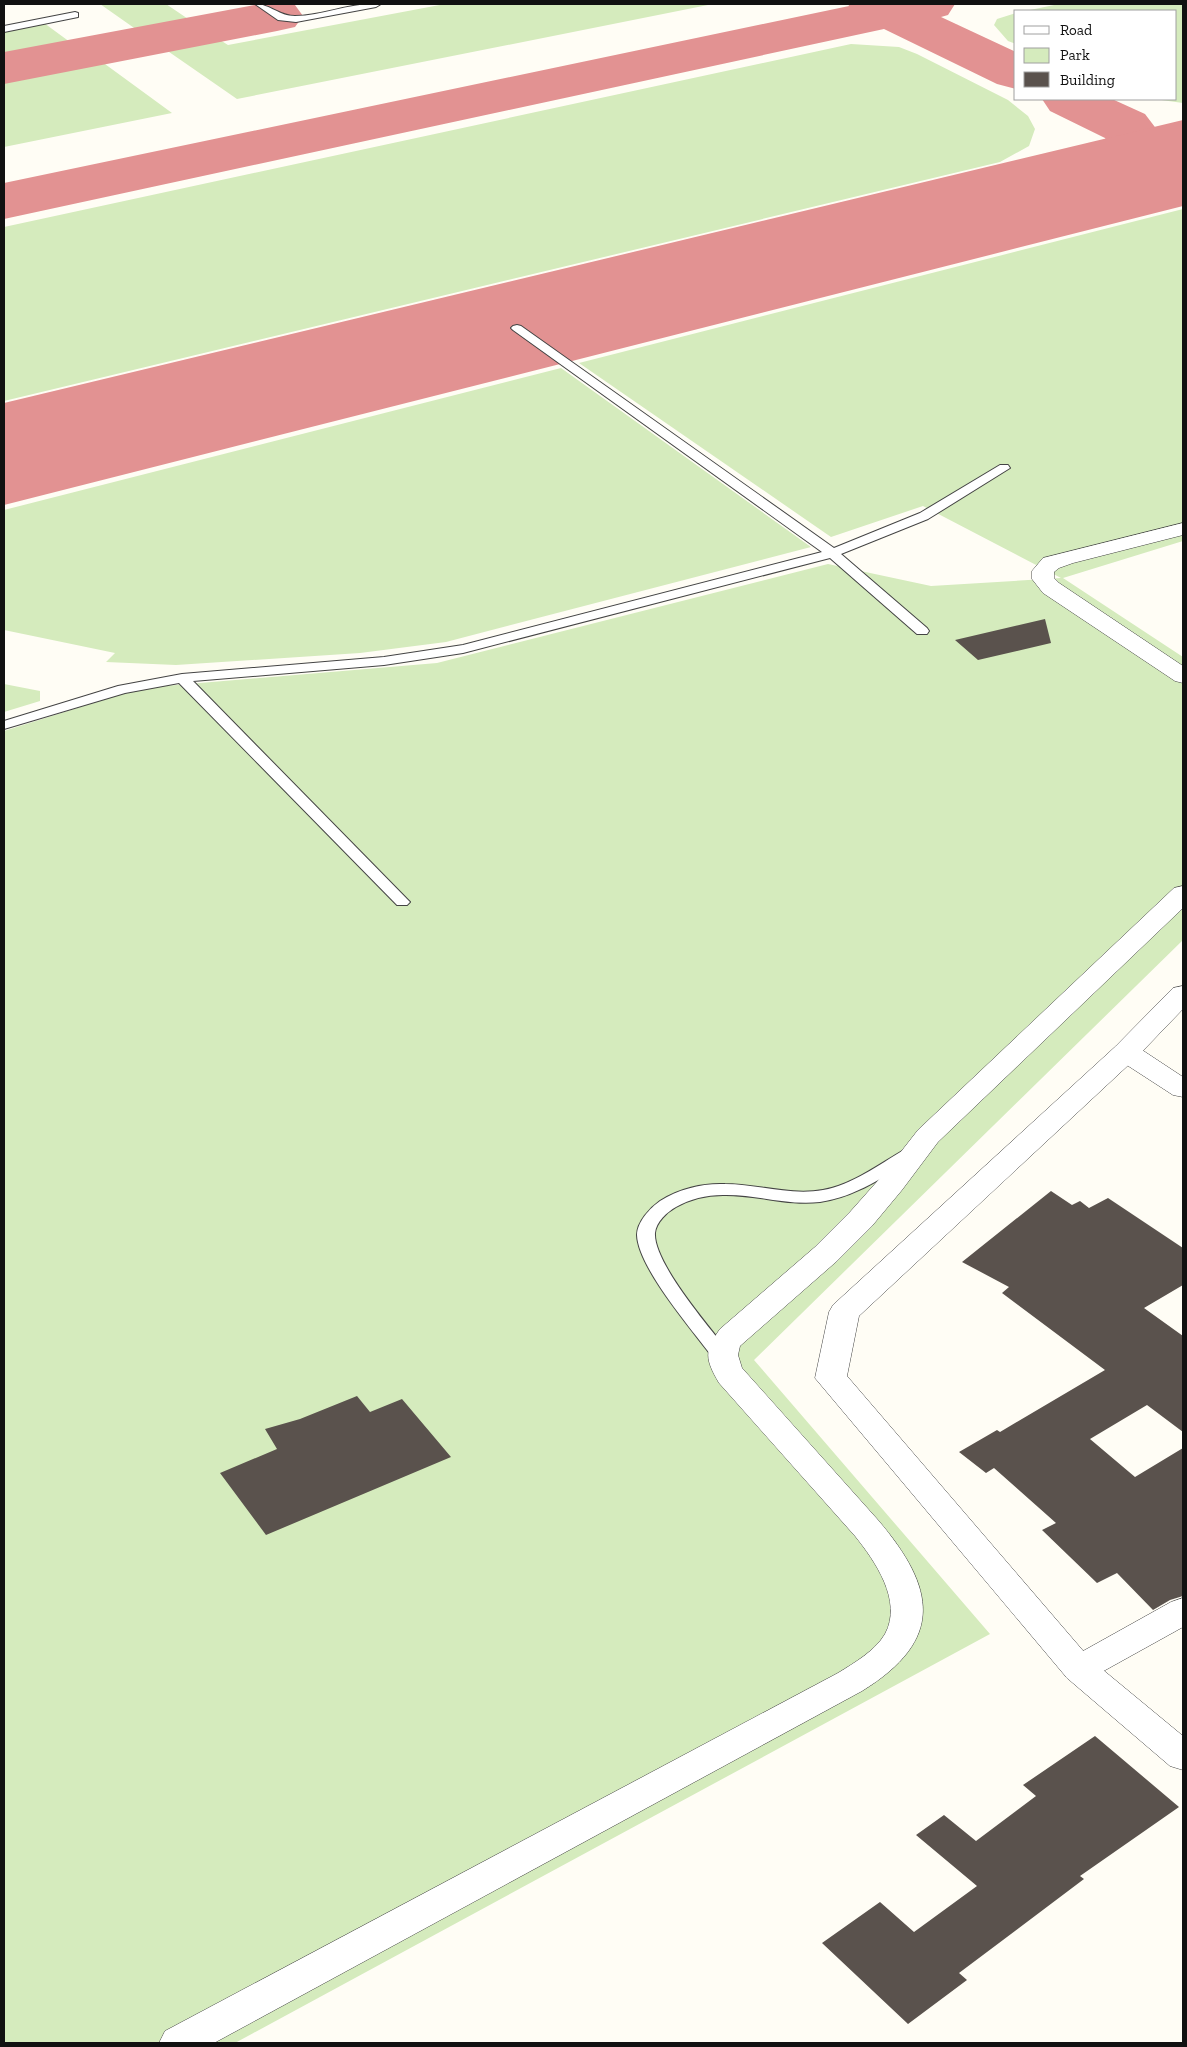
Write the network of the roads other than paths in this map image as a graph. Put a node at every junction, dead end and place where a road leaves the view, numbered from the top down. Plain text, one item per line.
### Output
1 (259, 4) edge
2 (376, 4) edge
3 (75, 15) dead end
4 (4, 29) edge
5 (517, 328) dead end
6 (1004, 468) dead end
7 (1183, 529) edge
8 (832, 553) junction
9 (922, 631) dead end
10 (1183, 676) edge
11 (182, 678) junction
12 (4, 725) edge
13 (1183, 894) edge
14 (402, 902) dead end
15 (1183, 994) edge
16 (1126, 1052) junction
17 (1183, 1089) edge
18 (915, 1152) junction
19 (722, 1355) junction
20 (1183, 1611) edge
21 (1079, 1669) junction
22 (1183, 1756) edge
23 (180, 2043) edge

1 - 2 lane
3 - 4 lane
5 - 8 lane
6 - 8 lane
7 - 10 street
8 - 9 lane
8 - 11 lane
11 - 12 lane
11 - 14 lane
13 - 18 street
15 - 16 street
16 - 17 street
16 - 21 street
18 - 19 street
18 - 19 lane
19 - 23 street
20 - 21 street
21 - 22 street

